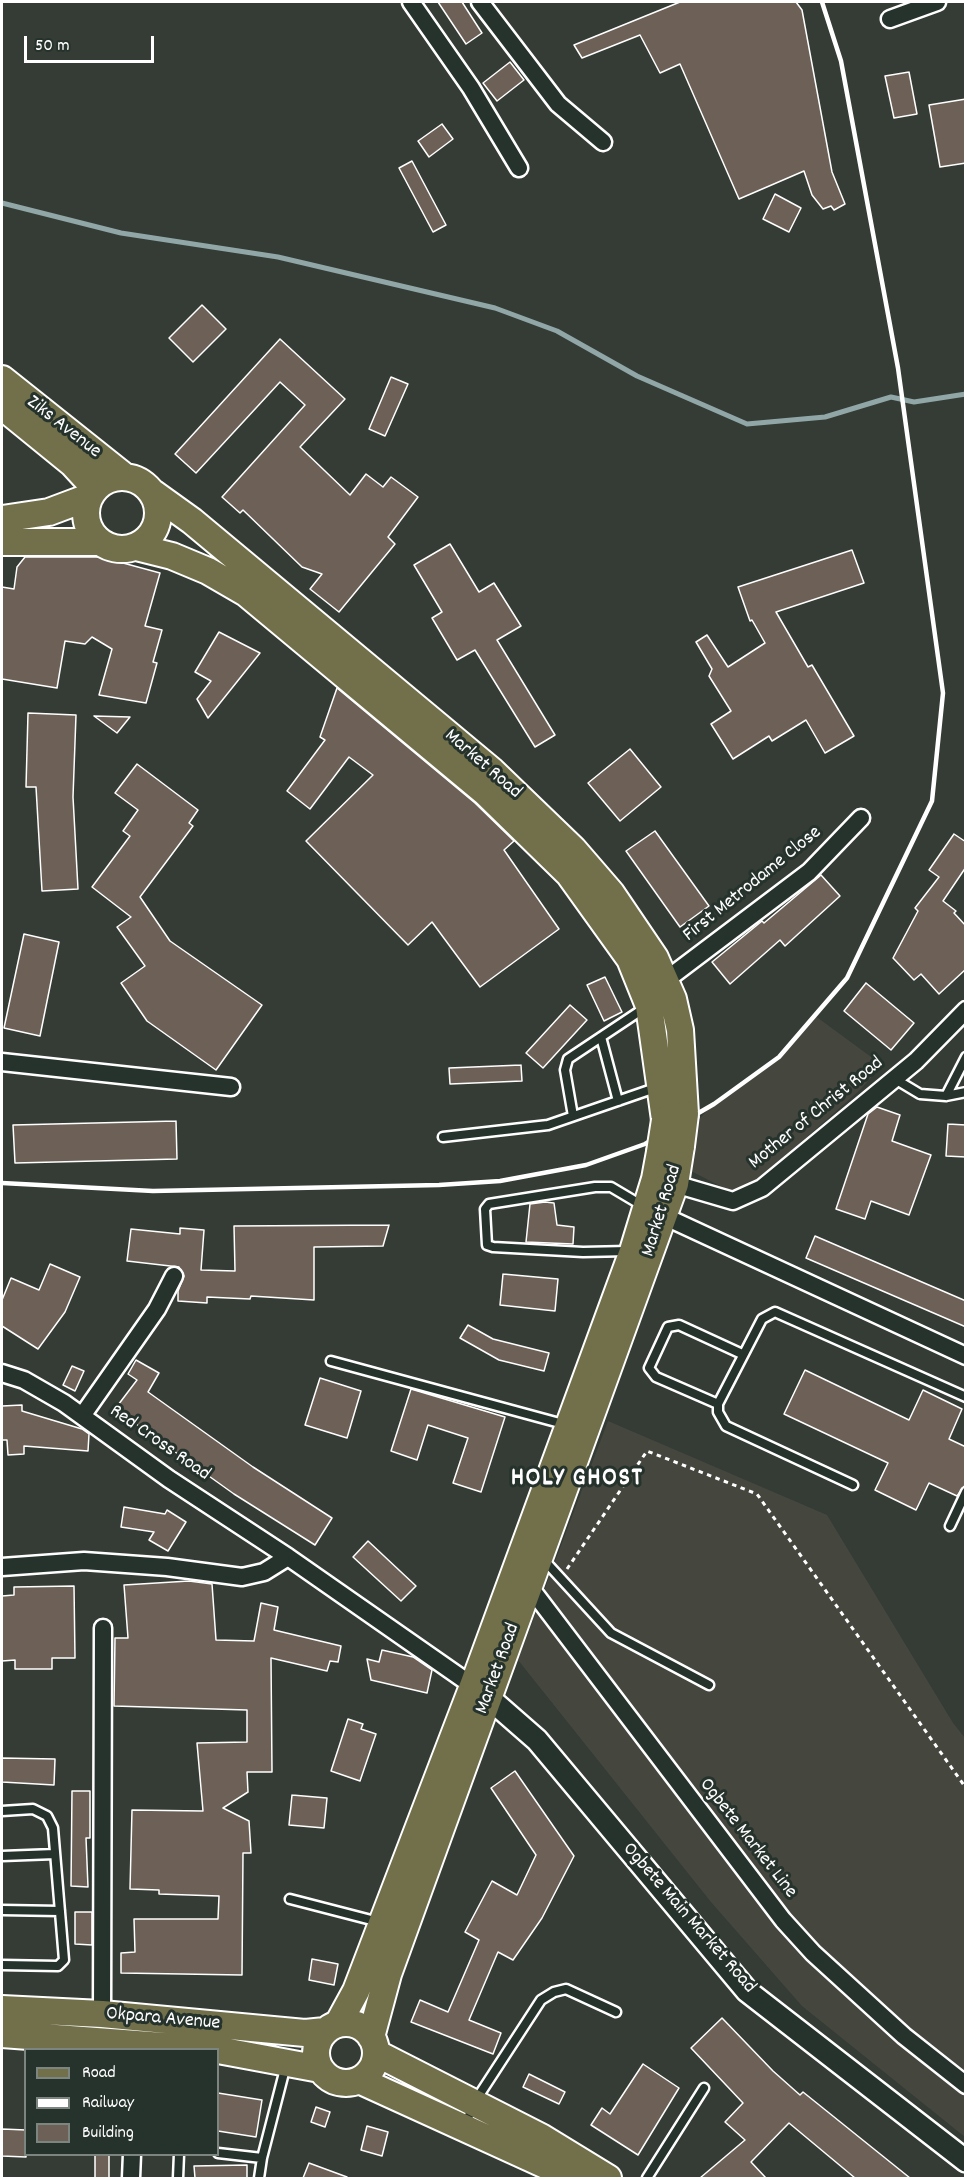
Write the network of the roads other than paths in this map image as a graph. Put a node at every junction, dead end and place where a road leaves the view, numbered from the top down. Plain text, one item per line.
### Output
1 (411, 2) edge
2 (480, 2) edge
3 (937, 2) edge
4 (890, 19) dead end
5 (603, 142) dead end
6 (519, 168) dead end
7 (2, 379) edge
8 (2, 406) edge
9 (125, 477) junction
10 (92, 493) junction
11 (153, 493) junction
12 (2, 519) edge
13 (2, 542) edge
14 (100, 542) junction
15 (135, 547) junction
16 (861, 818) dead end
17 (666, 980) junction
18 (649, 1006) junction
19 (966, 1010) edge
20 (601, 1037) junction
21 (966, 1057) edge
22 (2, 1062) edge
23 (894, 1078) junction
24 (661, 1085) junction
25 (231, 1087) dead end
26 (966, 1092) edge
27 (946, 1096) junction
28 (618, 1101) junction
29 (573, 1116) junction
30 (675, 1117) junction
31 (443, 1137) dead end
32 (671, 1149) junction
33 (675, 1184) junction
34 (655, 1211) junction
35 (633, 1251) junction
36 (174, 1276) dead end
37 (742, 1354) junction
38 (966, 1356) edge
39 (331, 1361) dead end
40 (2, 1373) edge
41 (966, 1397) edge
42 (718, 1404) junction
43 (82, 1416) junction
44 (568, 1426) junction
45 (853, 1485) dead end
46 (966, 1492) edge
47 (950, 1526) dead end
48 (540, 1556) junction
49 (288, 1557) junction
50 (2, 1567) edge
51 (529, 1586) junction
52 (103, 1628) dead end
53 (709, 1685) dead end
54 (481, 1692) junction
55 (2, 1811) edge
56 (55, 1854) junction
57 (2, 1856) edge
58 (290, 1899) dead end
59 (2, 1910) edge
60 (60, 1911) junction
61 (383, 1923) junction
62 (2, 1965) edge
63 (2, 2009) edge
64 (30, 2010) junction
65 (616, 2012) dead end
66 (102, 2014) junction
67 (331, 2027) junction
68 (2, 2034) edge
69 (28, 2035) junction
70 (374, 2045) junction
71 (138, 2046) edge
72 (187, 2048) edge
73 (219, 2050) edge
74 (286, 2062) junction
75 (320, 2069) junction
76 (359, 2080) junction
77 (966, 2085) edge
78 (704, 2088) dead end
79 (469, 2115) junction
80 (219, 2152) edge
81 (132, 2156) edge
82 (179, 2156) edge
83 (262, 2158) junction
84 (966, 2161) edge
85 (590, 2176) edge
86 (131, 2178) edge
87 (178, 2178) edge
88 (259, 2178) edge
89 (647, 2178) edge

1 - 6 street
2 - 5 street
3 - 4 street
7 - 9 main road, Ziks Avenue
8 - 10 main road, Ziks Avenue
9 - 10 main road
9 - 11 main road
10 - 12 main road
10 - 14 main road
11 - 15 main road
11 - 17 main road, Market Road
13 - 14 main road
14 - 15 main road
15 - 18 main road, Market Road
16 - 17 street, First Metrodame Close
17 - 30 main road, Market Road
18 - 20 lane
18 - 24 main road, Market Road
19 - 23 street, Mother of Christ Road
20 - 28 lane
20 - 29 lane
21 - 27 lane
22 - 25 street
23 - 27 lane
23 - 33 street, Mother of Christ Road
24 - 28 lane
24 - 30 main road, Market Road
26 - 27 lane
28 - 29 lane
29 - 31 lane
30 - 32 main road, Market Road, bridge
32 - 33 main road, Market Road
32 - 34 main road, Market Road
33 - 34 main road, Market Road
34 - 35 main road, Market Road
34 - 35 lane
34 - 38 street
34 - 48 main road, Market Road
35 - 44 main road, Market Road
36 - 43 street
37 - 41 lane
37 - 42 lane
37 - 42 lane
39 - 44 lane
40 - 43 street, Red Cross Road
42 - 45 lane
43 - 49 street, Red Cross Road
44 - 54 main road, Market Road
46 - 47 lane
48 - 51 main road, Market Road
48 - 53 lane
49 - 50 street
49 - 54 street, Red Cross Road
51 - 54 main road, Market Road
51 - 77 street, Ogbete Market Line
52 - 66 street
54 - 61 main road, Market Road
54 - 70 main road, Market Road
54 - 84 street, Ogbete Main Market Road
55 - 56 lane
56 - 57 lane
56 - 60 lane
58 - 61 lane
59 - 60 lane
60 - 62 lane
61 - 67 main road, Market Road
63 - 64 main road, Okpara Avenue
64 - 66 main road, Okpara Avenue
64 - 69 main road
65 - 79 lane
66 - 67 main road, Okpara Avenue
67 - 70 main road
67 - 75 main road
68 - 69 main road, Okpara Avenue
69 - 71 main road, Okpara Avenue
70 - 76 main road
70 - 79 main road
71 - 72 main road, Okpara Avenue
73 - 74 main road, Okpara Avenue
74 - 75 main road, Okpara Avenue
74 - 83 lane
75 - 76 main road
76 - 79 main road
78 - 89 lane
79 - 85 main road
80 - 83 lane
81 - 86 street
82 - 87 lane
83 - 88 lane

